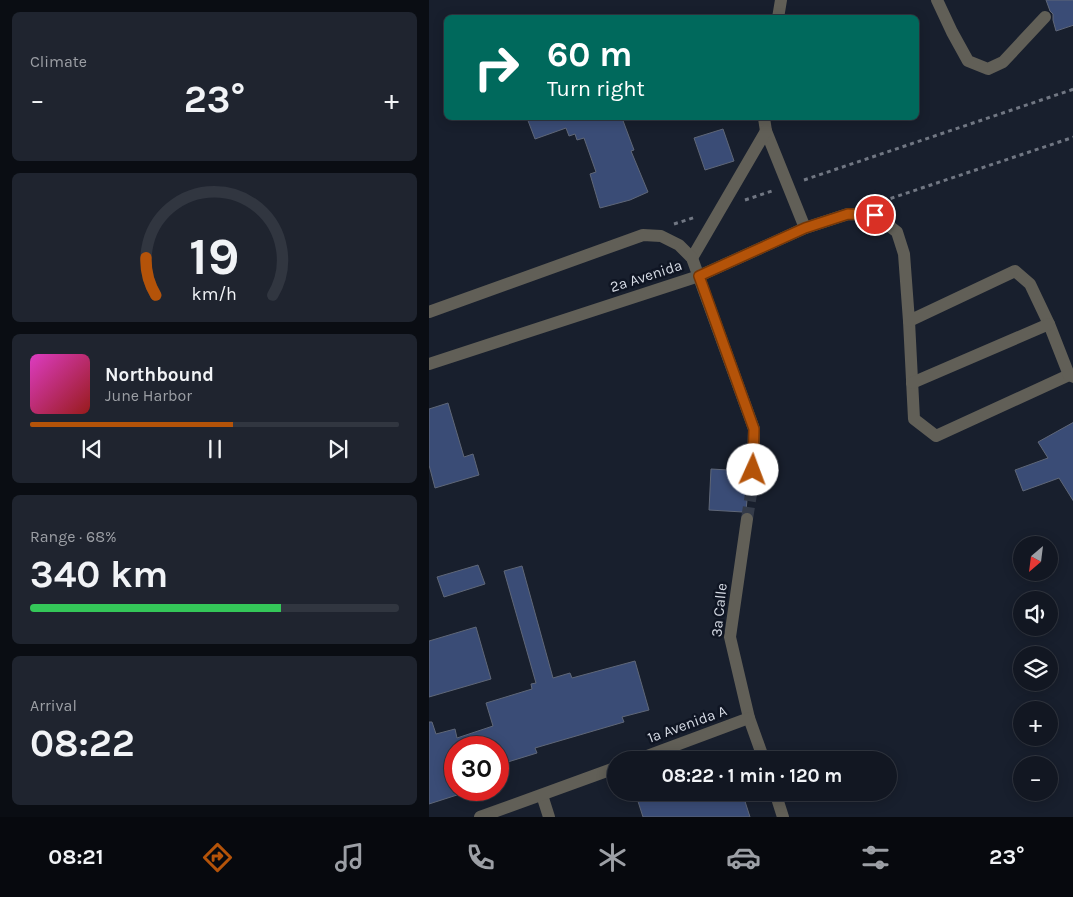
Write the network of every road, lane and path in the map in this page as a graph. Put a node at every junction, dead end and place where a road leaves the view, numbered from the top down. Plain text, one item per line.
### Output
1 (781, 0) edge
2 (937, 0) edge
3 (778, 15) edge
4 (1045, 17) dead end
5 (1073, 89) edge
6 (764, 120) edge
7 (766, 131) junction
8 (1073, 137) edge
9 (802, 181) dead end
10 (774, 191) dead end
11 (736, 203) dead end
12 (879, 203) dead end
13 (699, 216) dead end
14 (671, 225) dead end
15 (805, 228) junction
16 (692, 258) junction
17 (699, 276) junction
18 (429, 312) edge
19 (909, 321) junction
20 (1049, 324) junction
21 (429, 364) edge
22 (1071, 376) edge
23 (912, 383) junction
24 (753, 470) tunnel mouth
25 (747, 519) tunnel mouth
26 (749, 718) junction
27 (660, 751) edge
28 (761, 751) edge
29 (607, 771) edge
30 (542, 795) junction
31 (778, 801) edge
32 (480, 817) edge
33 (549, 817) edge
34 (783, 817) edge

1 - 3 street
2 - 4 street
5 - 9 path
6 - 7 street
7 - 15 street
7 - 16 street
8 - 12 path
10 - 11 path
13 - 14 path
15 - 17 street
15 - 19 street
16 - 17 street, 2a Avenida
16 - 18 street, 2a Avenida
17 - 21 street, 2a Avenida
17 - 24 street
19 - 20 street
19 - 23 street
20 - 22 street
20 - 23 street
22 - 23 street
25 - 26 street, 3a Calle
26 - 27 street, 1a Avenida A
26 - 28 street, 3a Calle
29 - 30 street
30 - 32 street
30 - 33 street
31 - 34 street

